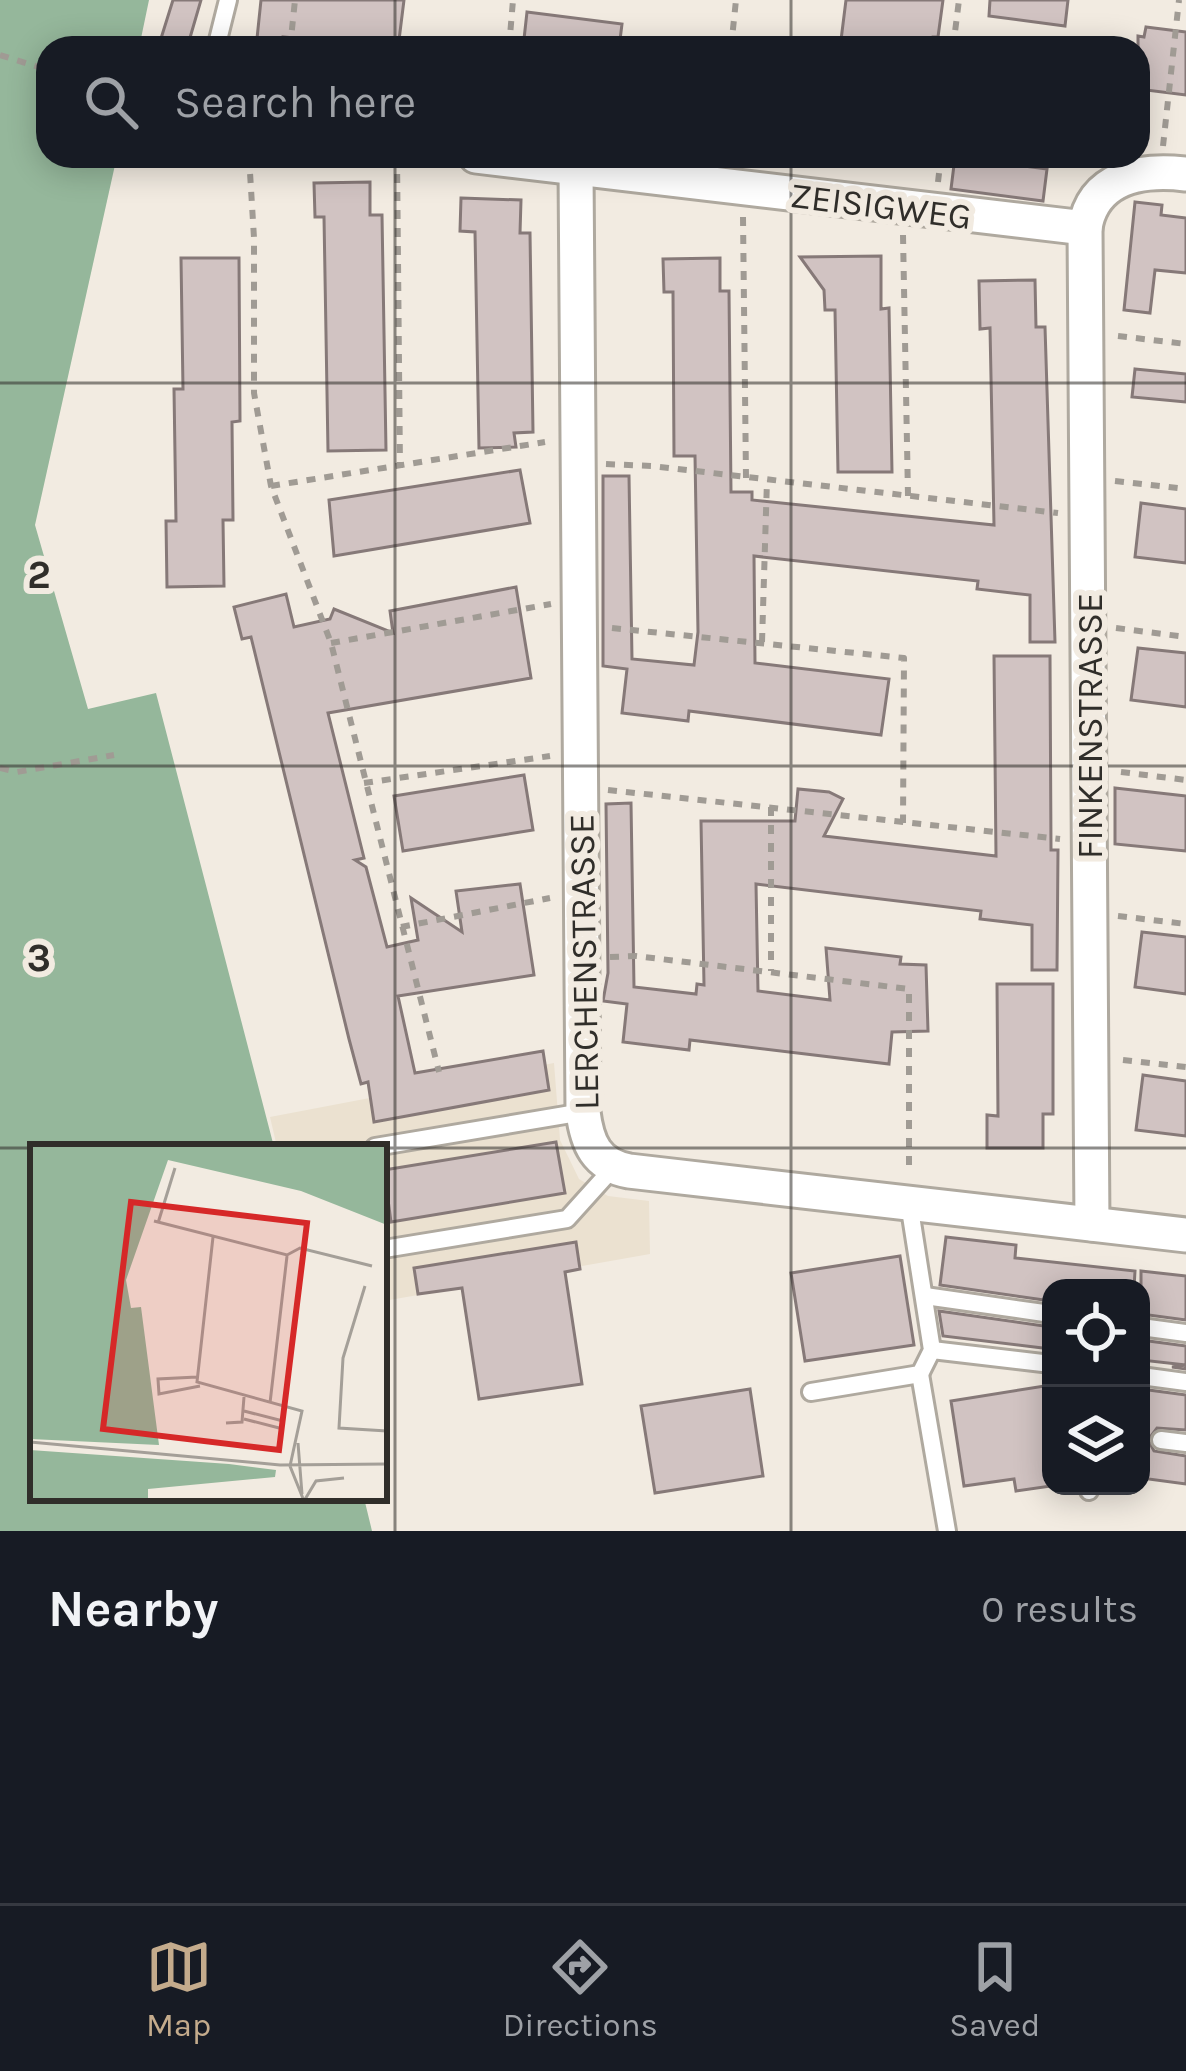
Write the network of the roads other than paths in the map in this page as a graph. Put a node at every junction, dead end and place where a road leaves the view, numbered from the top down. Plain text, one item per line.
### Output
1 (228, 0) edge
2 (219, 36) edge
3 (568, 168) edge
4 (576, 169) junction
5 (1173, 173) edge
6 (1085, 228) junction
7 (583, 1112) junction
8 (387, 1145) edge
9 (613, 1168) junction
10 (909, 1203) junction
11 (1092, 1224) junction
12 (1186, 1234) edge
13 (387, 1249) edge
14 (925, 1296) junction
15 (1042, 1313) edge
16 (1150, 1328) edge
17 (1186, 1333) edge
18 (932, 1350) junction
19 (1042, 1363) edge
20 (920, 1374) junction
21 (1150, 1377) edge
22 (1186, 1382) edge
23 (811, 1392) dead end
24 (1161, 1440) dead end
25 (1186, 1443) edge
26 (947, 1531) edge

1 - 2 lane
3 - 4 street, ZEISIGWEG
4 - 6 street, ZEISIGWEG
4 - 7 street, LERCHENSTRASSE
5 - 6 street
6 - 11 street, FINKENSTRASSE
7 - 8 lane
7 - 9 street, LERCHENSTRASSE
9 - 10 street
9 - 13 lane
10 - 11 street
10 - 14 lane
11 - 12 street
14 - 15 lane
14 - 18 lane
16 - 17 lane
18 - 19 lane
18 - 20 lane
20 - 23 lane
20 - 26 lane
21 - 22 lane
24 - 25 lane

